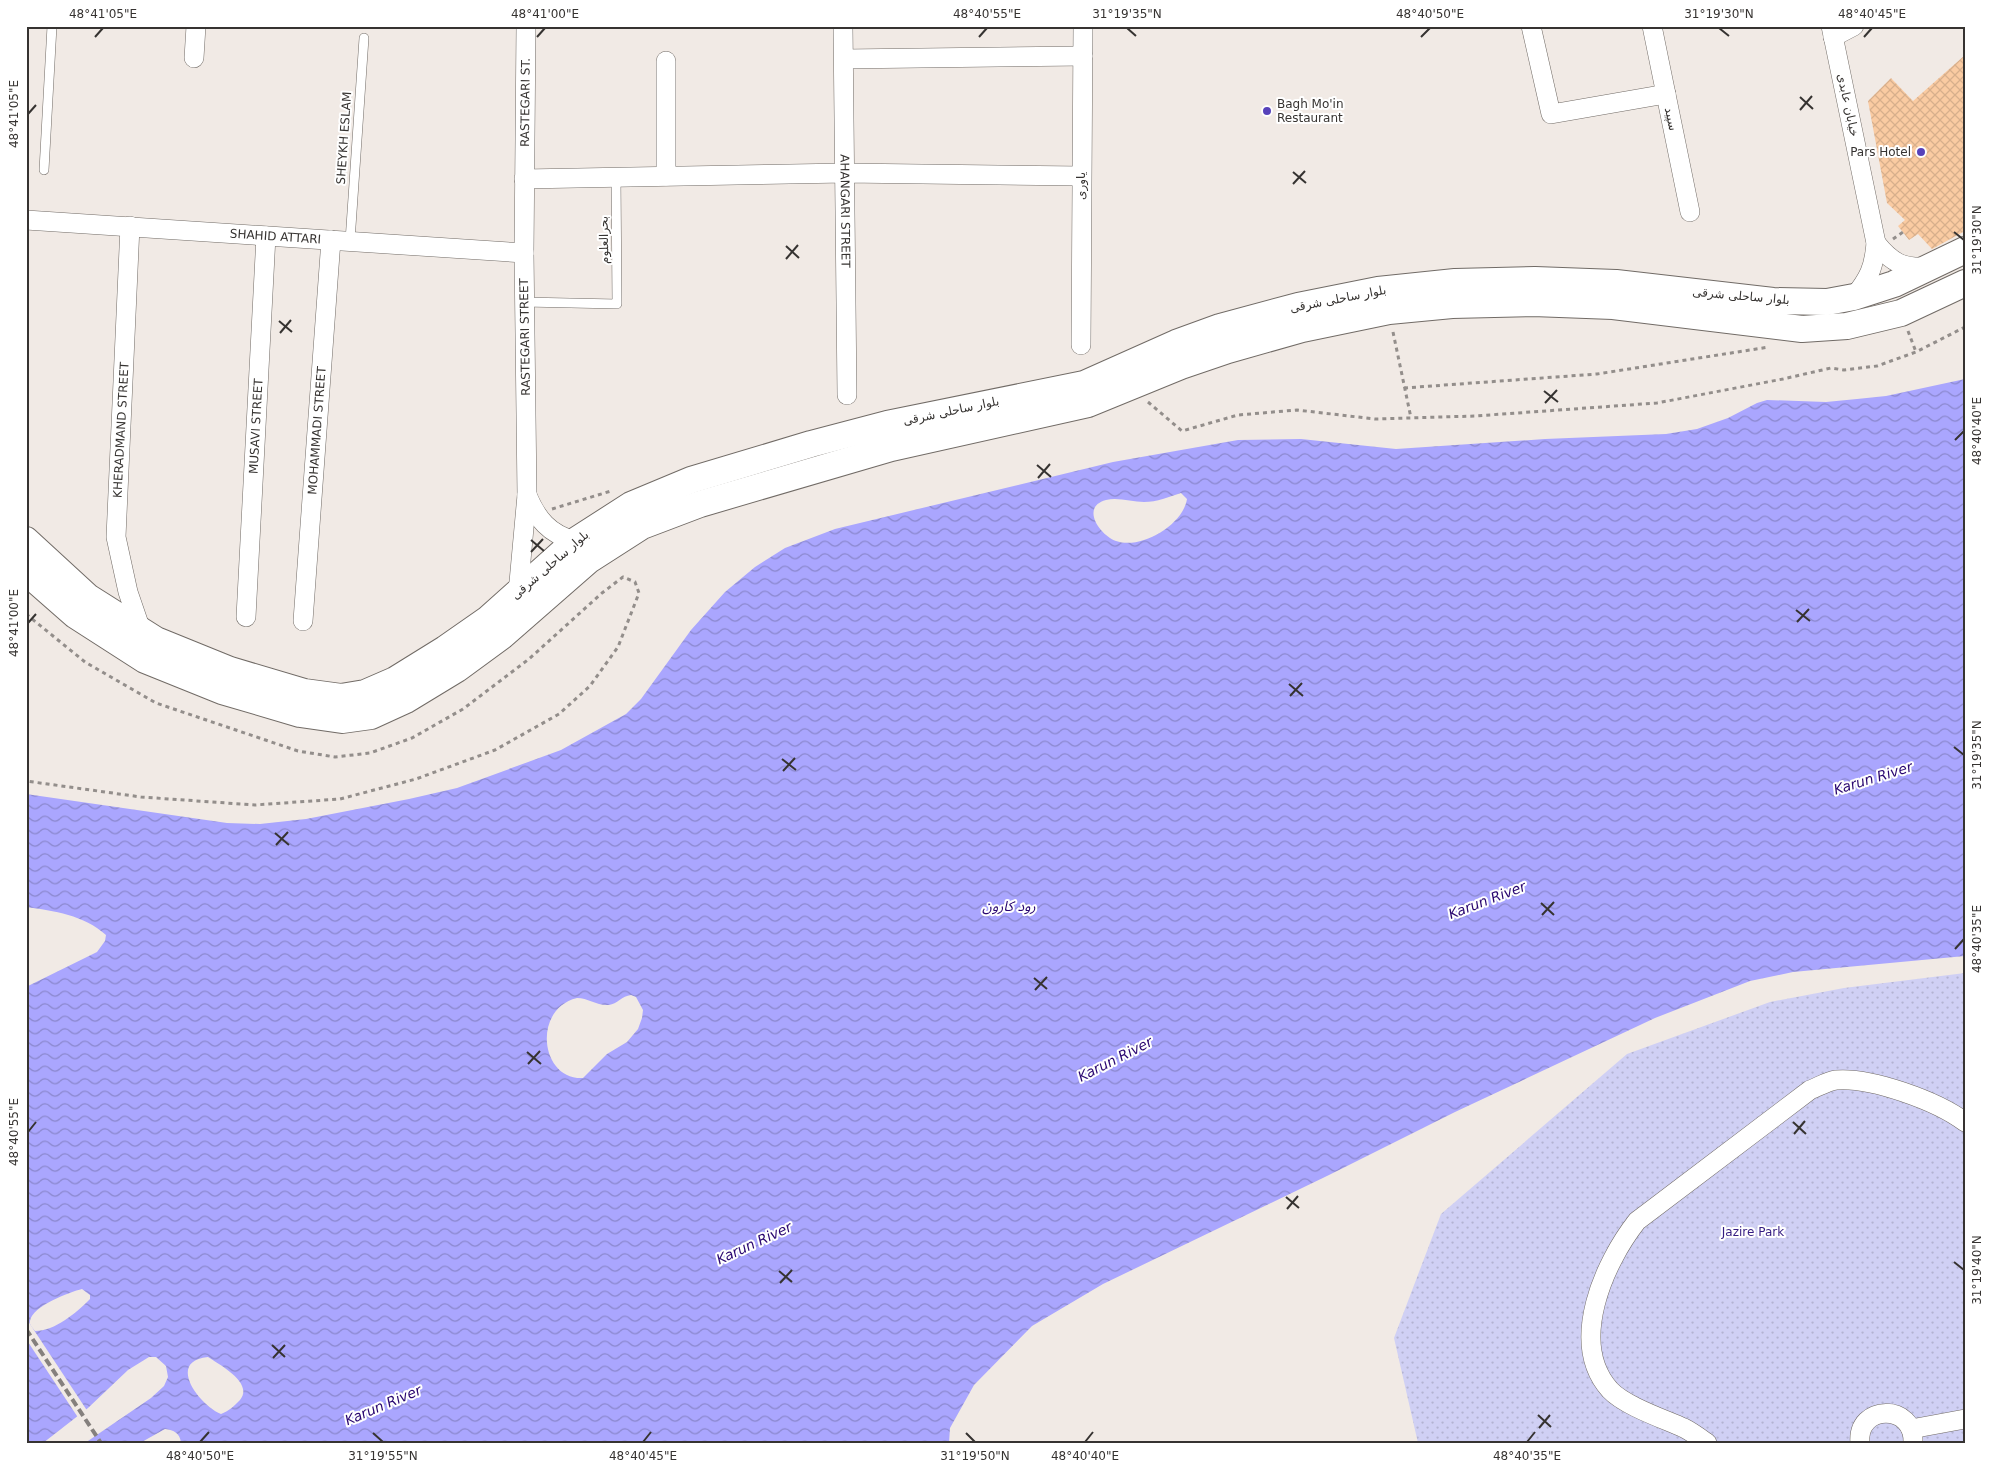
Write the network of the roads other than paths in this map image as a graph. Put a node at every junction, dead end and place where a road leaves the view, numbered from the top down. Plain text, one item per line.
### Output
1 (52, 26) edge
2 (196, 26) edge
3 (526, 26) edge
4 (843, 26) edge
5 (1083, 26) edge
6 (1531, 26) edge
7 (1652, 26) edge
8 (1854, 26) edge
9 (1832, 32) edge
10 (364, 38) dead end
11 (1083, 56) junction
12 (194, 58) dead end
13 (844, 59) junction
14 (666, 61) dead end
15 (1666, 94) junction
16 (44, 170) dead end
17 (845, 173) junction
18 (666, 176) junction
19 (1081, 176) junction
20 (616, 177) junction
21 (524, 179) junction
22 (1690, 212) dead end
23 (26, 220) edge
24 (130, 226) junction
25 (266, 236) junction
26 (331, 240) junction
27 (350, 241) junction
28 (1876, 243) junction
29 (1965, 250) edge
30 (524, 253) junction
31 (1930, 267) junction
32 (1965, 283) edge
33 (1854, 297) junction
34 (524, 302) junction
35 (1081, 345) dead end
36 (1103, 387) junction
37 (847, 395) dead end
38 (527, 495) junction
39 (26, 540) edge
40 (575, 541) junction
41 (26, 572) edge
42 (518, 592) junction
43 (246, 617) dead end
44 (303, 621) dead end
45 (141, 630) junction
46 (1965, 1122) edge
47 (1965, 1419) edge
48 (1912, 1436) edge
49 (1707, 1443) edge
50 (1860, 1443) edge

1 - 16 lane
2 - 12 street
3 - 21 street, RASTEGARI ST.
4 - 13 street, AHANGARI STREET
5 - 11 street, یاوری
6 - 15 street
7 - 15 street, سپید
8 - 9 street
9 - 28 street, خیابان عابدی
10 - 27 lane, SHEYKH ESLAM
11 - 13 street
11 - 19 street, یاوری
13 - 17 street, AHANGARI STREET
14 - 18 street
15 - 22 street, سپید
17 - 18 street
17 - 19 street
17 - 37 street, AHANGARI STREET
18 - 20 street
19 - 35 street, یاوری
20 - 21 street
20 - 34 lane, بحرالعلوم
21 - 30 street, RASTEGARI STREET
23 - 24 street, SHAHID ATTARI
24 - 25 street, SHAHID ATTARI
24 - 45 street, KHERADMAND STREET
25 - 26 street, SHAHID ATTARI
25 - 43 street, MUSAVI STREET
26 - 27 street, SHAHID ATTARI
26 - 44 street, MOHAMMADI STREET
27 - 30 street, SHAHID ATTARI
28 - 31 street
28 - 33 street
29 - 31 main road, بلوار ساحلی شرقی
30 - 34 street, RASTEGARI STREET
31 - 33 main road, بلوار ساحلی شرقی
32 - 36 main road, بلوار ساحلی شرقی
33 - 36 main road, بلوار ساحلی شرقی
34 - 38 street, RASTEGARI STREET
36 - 40 main road, بلوار ساحلی شرقی
36 - 41 main road, بلوار ساحلی شرقی
38 - 40 street
38 - 42 street, RASTEGARI STREET
39 - 45 main road, بلوار ساحلی شرقی
40 - 42 main road, بلوار ساحلی شرقی
42 - 45 main road, بلوار ساحلی شرقی
46 - 49 street
47 - 48 street
48 - 50 street

